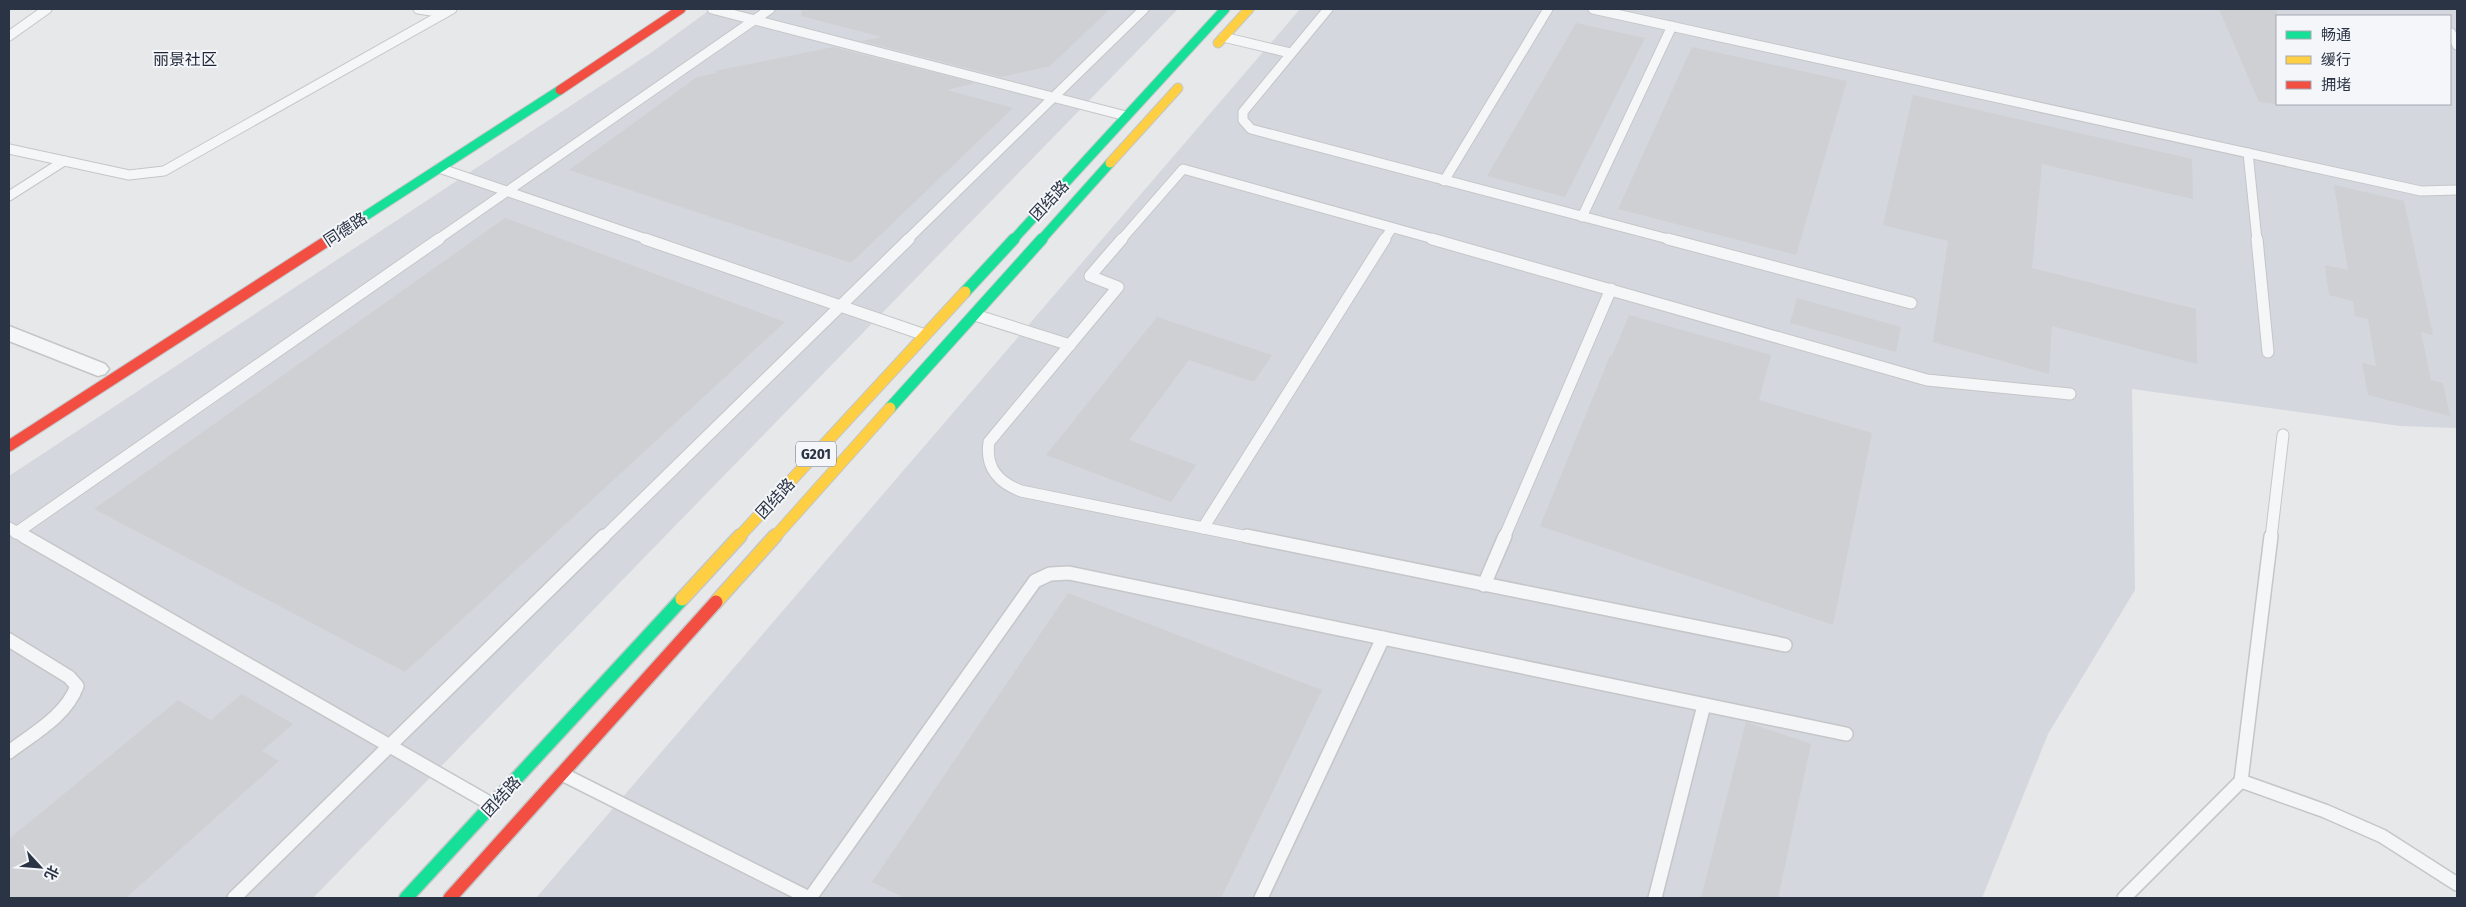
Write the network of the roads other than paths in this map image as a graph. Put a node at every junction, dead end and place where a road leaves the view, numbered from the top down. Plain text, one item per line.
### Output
1 (47, 9) edge
2 (418, 9) edge
3 (680, 9) edge
4 (712, 9) edge
5 (770, 9) edge
6 (1144, 9) edge
7 (1225, 9) edge
8 (1249, 9) edge
9 (1328, 9) edge
10 (1548, 9) edge
11 (1593, 9) edge
12 (448, 11) edge
13 (756, 20) junction
14 (1672, 26) junction
15 (2451, 33) dead end
16 (9, 36) edge
17 (1224, 37) junction
18 (2457, 45) edge
19 (1210, 52) dead end
20 (1290, 53) junction
21 (1184, 81) dead end
22 (1054, 97) junction
23 (1126, 116) junction
24 (9, 149) edge
25 (2248, 153) junction
26 (64, 161) junction
27 (439, 168) junction
28 (1444, 181) junction
29 (2457, 190) edge
30 (508, 192) junction
31 (9, 196) edge
32 (1582, 217) junction
33 (1392, 228) junction
34 (1612, 289) junction
35 (1911, 303) dead end
36 (840, 306) junction
37 (975, 315) junction
38 (9, 333) edge
39 (925, 335) junction
40 (1070, 345) junction
41 (2268, 352) dead end
42 (95, 370) dead end
43 (2070, 394) dead end
44 (2283, 435) dead end
45 (9, 446) edge
46 (1203, 528) junction
47 (12, 531) edge
48 (1484, 585) junction
49 (1383, 638) junction
50 (9, 640) edge
51 (1785, 645) dead end
52 (1704, 705) junction
53 (1846, 734) dead end
54 (390, 746) junction
55 (9, 752) edge
56 (562, 774) junction
57 (2241, 781) junction
58 (492, 805) junction
59 (2457, 884) edge
60 (234, 898) edge
61 (406, 898) edge
62 (450, 898) edge
63 (809, 898) edge
64 (1261, 898) edge
65 (1655, 898) edge
66 (2124, 898) edge

1 - 16 lane
2 - 12 lane
3 - 27 main road, 同德路
4 - 13 lane
5 - 13 lane
6 - 22 lane
7 - 23 main road, 团结路 / G201
8 - 17 main road
9 - 20 lane
10 - 28 lane
11 - 14 lane
12 - 26 lane
13 - 22 lane
13 - 30 lane
14 - 25 lane
14 - 32 lane
15 - 18 lane
17 - 19 main road
17 - 20 lane
20 - 28 lane
21 - 37 main road, 团结路 / G201
22 - 23 lane
22 - 36 lane
23 - 39 main road, 团结路 / G201
24 - 26 lane
25 - 29 lane
25 - 41 lane
26 - 31 lane
27 - 30 lane
27 - 45 main road, 同德路
28 - 32 lane
30 - 36 lane
30 - 47 lane
32 - 35 lane
33 - 34 lane
33 - 40 lane
33 - 46 lane
34 - 43 lane
34 - 48 lane
36 - 39 lane
36 - 54 lane
37 - 40 lane
37 - 56 main road, 团结路 / G201
38 - 42 street
39 - 58 main road, 团结路 / G201
40 - 46 lane
44 - 57 lane
46 - 48 lane
47 - 54 lane
48 - 51 lane
49 - 52 lane
49 - 63 lane
49 - 64 lane
50 - 55 lane
52 - 53 lane
52 - 65 lane
54 - 58 lane
54 - 60 lane
56 - 62 main road, 团结路 / G201
56 - 63 lane
57 - 59 lane
57 - 66 lane
58 - 61 main road, 团结路 / G201

